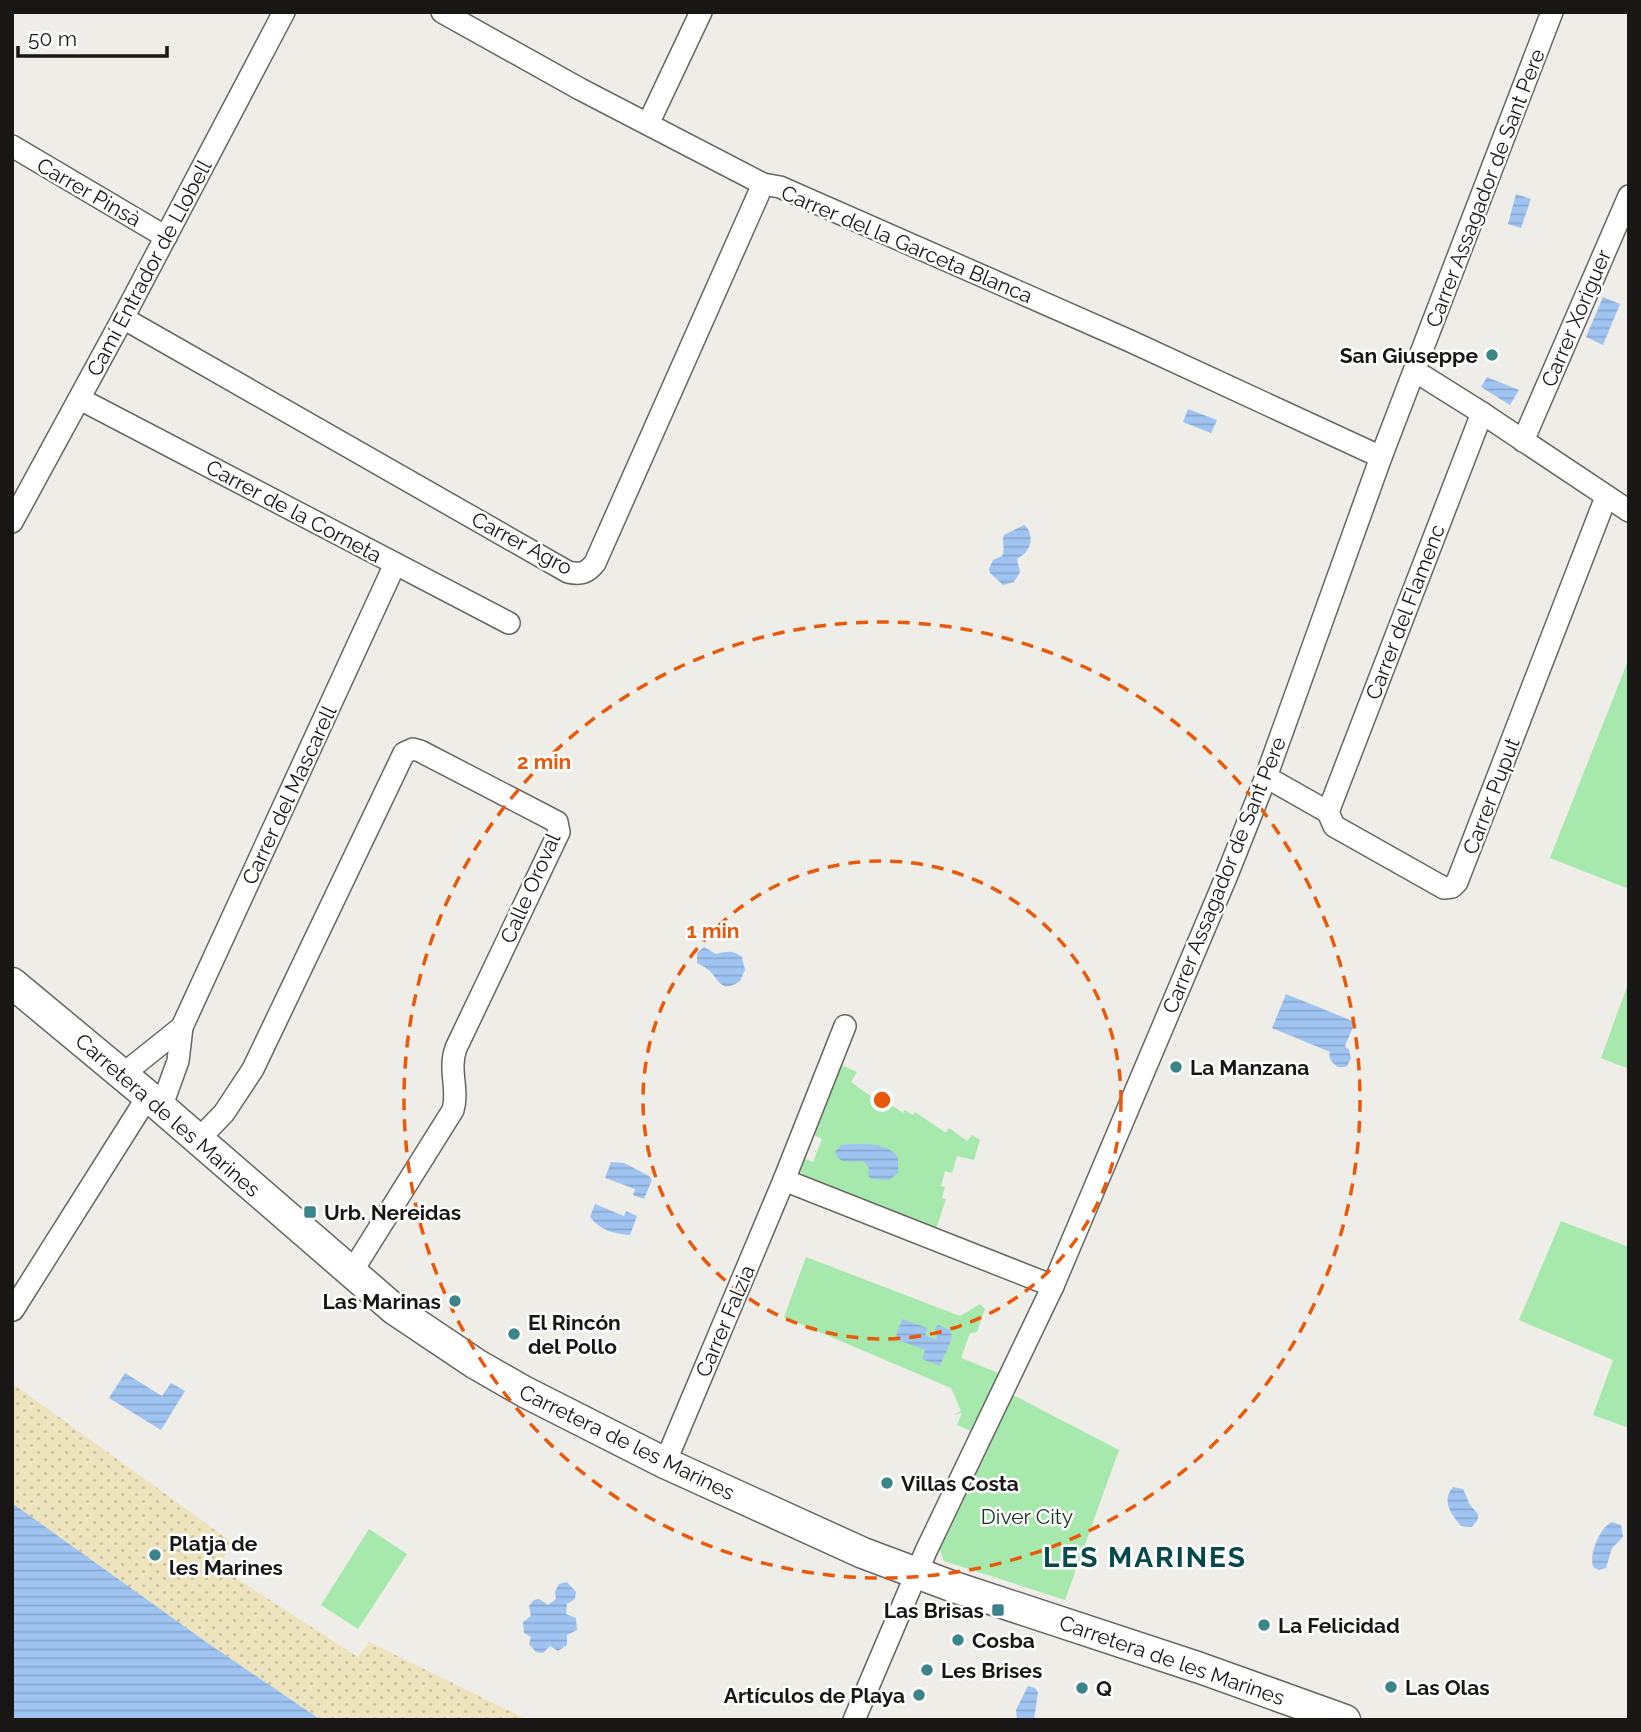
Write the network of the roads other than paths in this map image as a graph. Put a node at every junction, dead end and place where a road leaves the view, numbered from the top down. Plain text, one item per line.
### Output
1 (284, 12) edge
2 (442, 12) edge
3 (701, 12) edge
4 (1552, 12) edge
5 (648, 124) junction
6 (12, 146) edge
7 (763, 184) junction
8 (1629, 196) edge
9 (166, 237) junction
10 (123, 318) junction
11 (1415, 371) junction
12 (80, 399) junction
13 (1482, 413) junction
14 (1523, 441) junction
15 (1381, 457) junction
16 (21, 485) edge
17 (1606, 496) junction
18 (1629, 511) edge
19 (12, 522) edge
20 (395, 564) junction
21 (509, 624) dead end
22 (1266, 777) junction
23 (1328, 812) junction
24 (12, 983) edge
25 (845, 1026) dead end
26 (182, 1027) junction
27 (122, 1075) junction
28 (155, 1102) junction
29 (198, 1140) junction
30 (784, 1180) junction
31 (351, 1273) junction
32 (1053, 1286) junction
33 (13, 1310) edge
34 (665, 1463) junction
35 (916, 1574) junction
36 (854, 1720) edge
37 (1345, 1720) edge

1 - 9 street, Camí Entrador de Llobell
2 - 5 street, Carrer del la Garceta Blanca
3 - 5 street
4 - 11 street, Carrer Assagador de Sant Pere
5 - 7 street, Carrer del la Garceta Blanca
6 - 9 street, Carrer Pinsà
7 - 10 street, Carrer Agro
7 - 15 street, Carrer del la Garceta Blanca
8 - 14 street, Carrer Xoriguer
9 - 10 street, Camí Entrador de Llobell
10 - 12 street, Camí Entrador de Llobell
11 - 13 street
11 - 15 street, Carrer Assagador de Sant Pere
12 - 16 street, Camí Entrador de Llobell
12 - 20 street, Carrer de la Corneta
13 - 14 street
13 - 23 street, Carrer del Flamenc
14 - 17 street
15 - 22 street, Carrer Assagador de Sant Pere
16 - 19 street, Camí Entrador de Llobell
17 - 18 street
17 - 23 street, Carrer Puput
20 - 21 street, Carrer de la Corneta
20 - 26 street, Carrer del Mascarell
22 - 23 street, Carrer Puput
22 - 32 street, Carrer Assagador de Sant Pere
24 - 27 main road, Carretera de les Marines
25 - 30 street, Carrer Falzia
26 - 27 street, Carrer del Mascarell
26 - 28 street, Carrer del Mascarell
27 - 28 main road, Carretera de les Marines
28 - 29 main road, Carretera de les Marines
28 - 33 street, Carrer del Mascarell
29 - 31 main road, Carretera de les Marines
29 - 31 street, Calle Oroval
30 - 32 street
30 - 34 street, Carrer Falzia
31 - 34 main road, Carretera de les Marines
32 - 35 street, Carrer Assagador de Sant Pere
34 - 35 main road, Carretera de les Marines
35 - 36 street, Carrer Assagador de Sant Pere
35 - 37 main road, Carretera de les Marines

